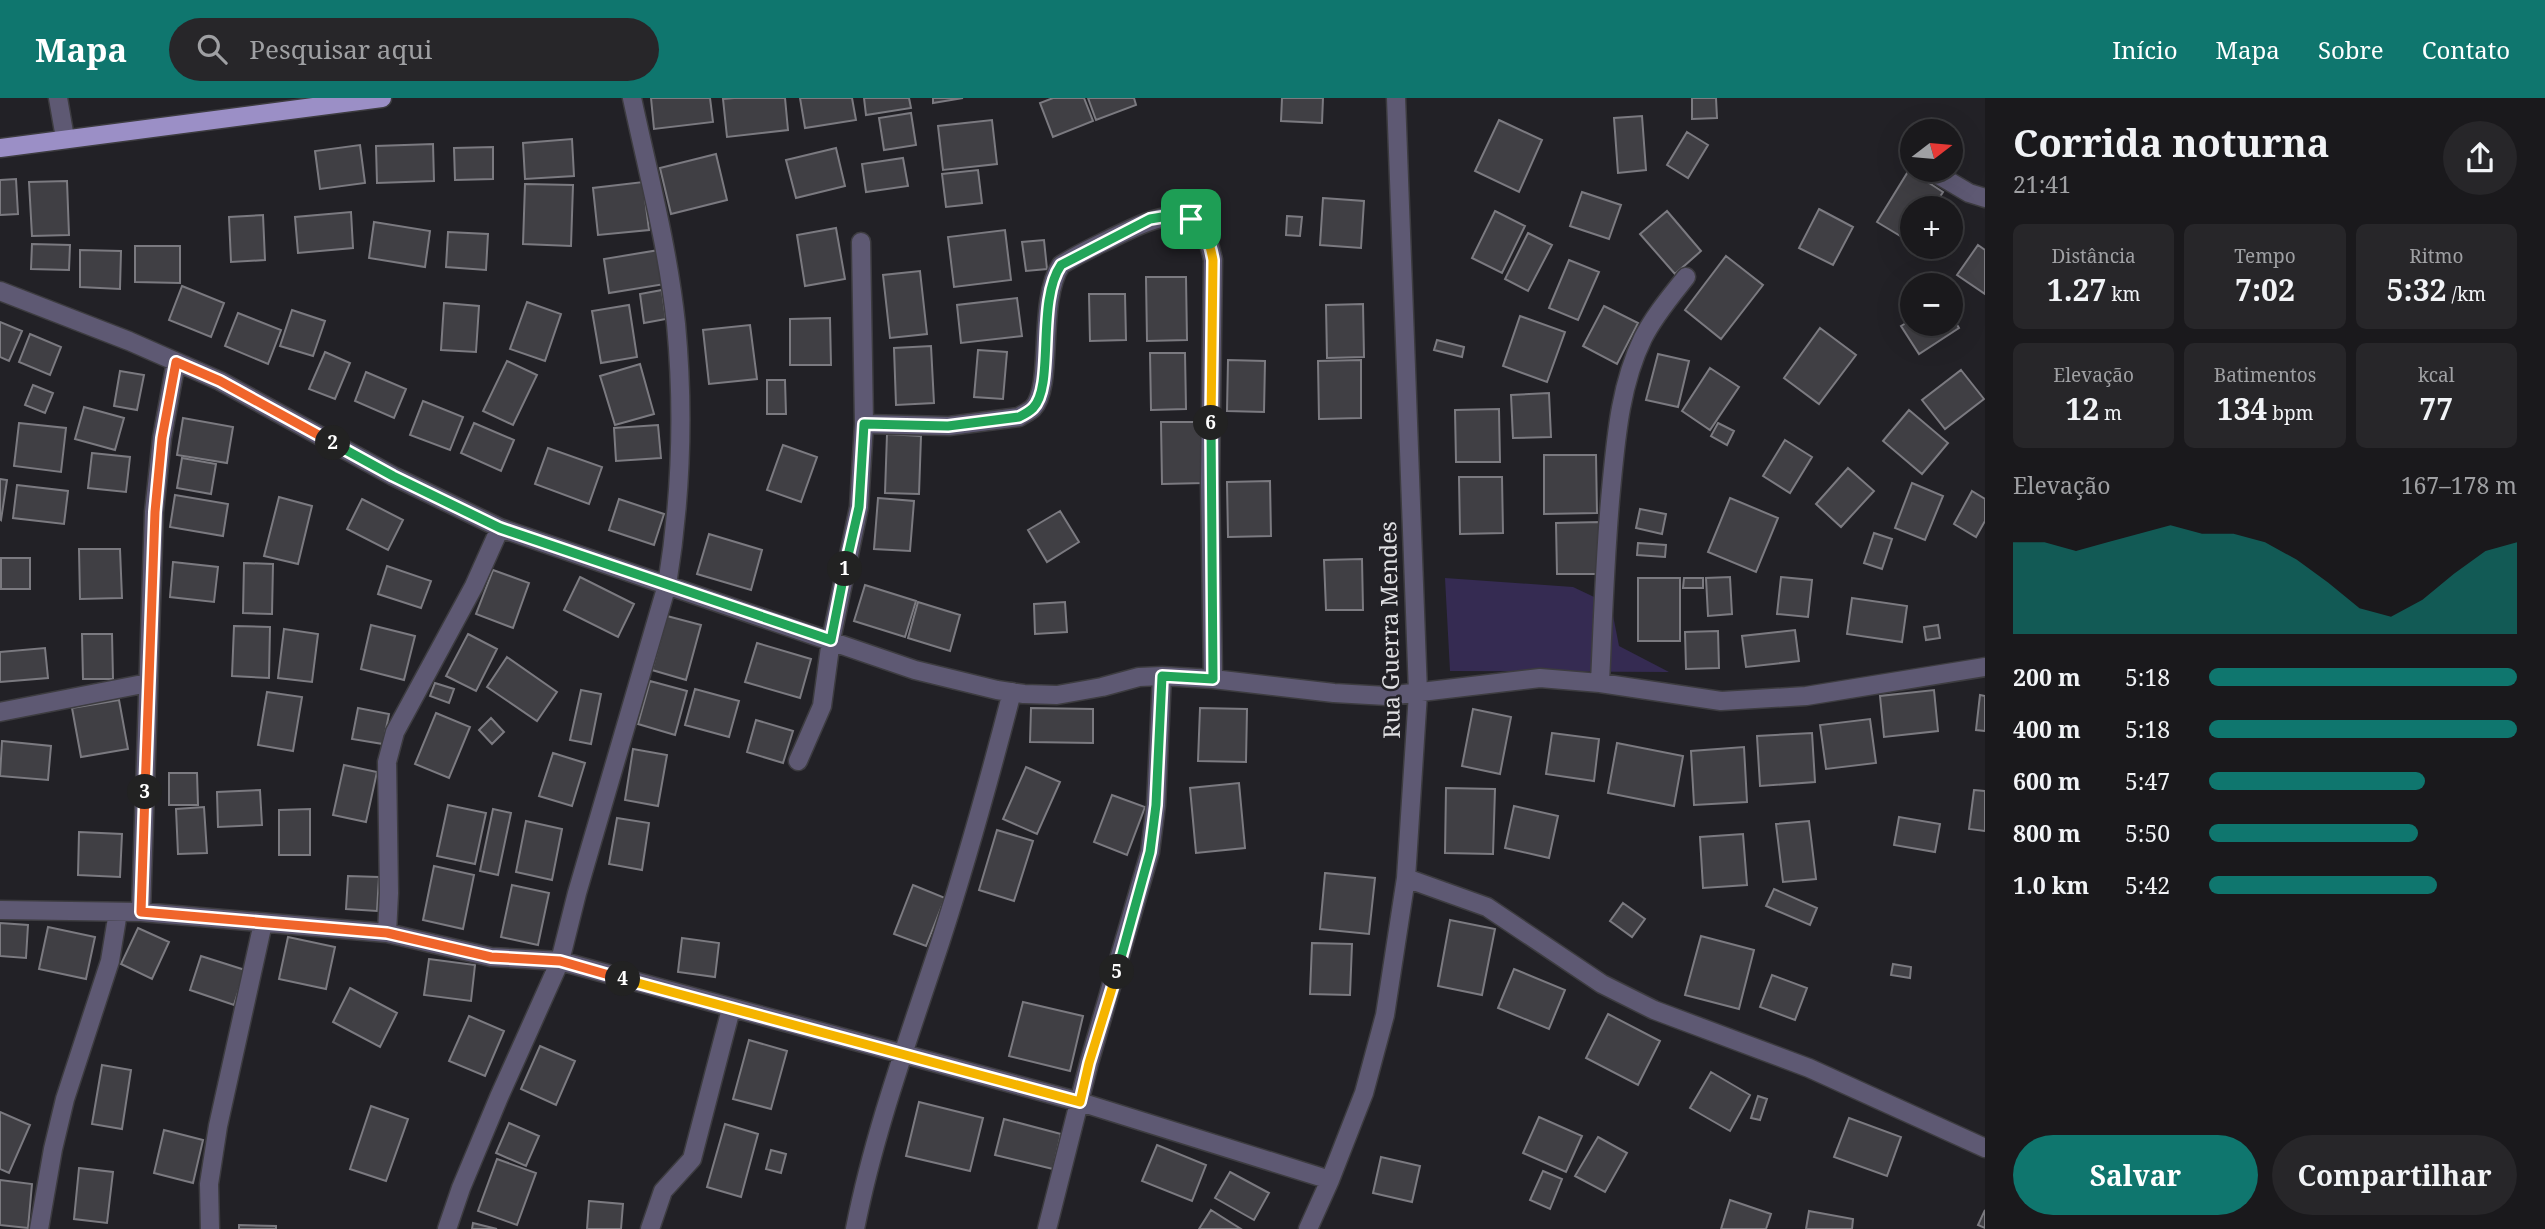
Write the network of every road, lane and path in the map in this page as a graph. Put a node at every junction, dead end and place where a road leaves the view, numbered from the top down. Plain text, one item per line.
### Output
1 (58, 98) edge
2 (382, 98) edge
3 (632, 98) edge
4 (1396, 98) edge
5 (65, 138) junction
6 (0, 148) edge
7 (1950, 182) edge
8 (1985, 198) edge
9 (861, 242) dead end
10 (1686, 277) dead end
11 (0, 291) edge
12 (176, 362) junction
13 (864, 424) junction
14 (500, 528) junction
15 (667, 585) junction
16 (831, 640) junction
17 (1985, 667) edge
18 (1162, 676) junction
19 (1213, 679) junction
20 (148, 682) junction
21 (1600, 683) junction
22 (1012, 692) junction
23 (1418, 693) junction
24 (0, 712) edge
25 (798, 761) dead end
26 (1406, 878) junction
27 (0, 910) edge
28 (118, 912) junction
29 (141, 912) junction
30 (264, 923) junction
31 (387, 933) junction
32 (560, 961) junction
33 (731, 1009) junction
34 (903, 1056) junction
35 (1080, 1102) junction
36 (1985, 1148) edge
37 (1330, 1180) junction
38 (39, 1229) edge
39 (209, 1229) edge
40 (447, 1229) edge
41 (650, 1229) edge
42 (855, 1229) edge
43 (1047, 1229) edge
44 (1308, 1229) edge

1 - 5 street
2 - 5 main road
3 - 15 street
4 - 23 street, Rua Guerra Mendes
5 - 6 main road
7 - 8 street
9 - 13 street
10 - 21 street
11 - 12 street
12 - 14 street
12 - 20 street
13 - 16 street
13 - 19 street
14 - 15 street
14 - 31 street
15 - 16 street
15 - 32 street
16 - 22 street
16 - 25 street
17 - 21 street
18 - 19 street
18 - 22 street
18 - 35 street
19 - 23 street
20 - 24 street
20 - 29 street
21 - 23 street
22 - 34 street
23 - 26 street, Rua Guerra Mendes
26 - 36 street
26 - 37 street, Rua Guerra Mendes
27 - 28 street
28 - 29 street
28 - 38 street
29 - 30 street
30 - 31 street
30 - 39 street
31 - 32 street
32 - 33 street
32 - 40 street
33 - 34 street
33 - 41 street
34 - 35 street
34 - 42 street
35 - 37 street
35 - 43 street
37 - 44 street, Rua Guerra Mendes

